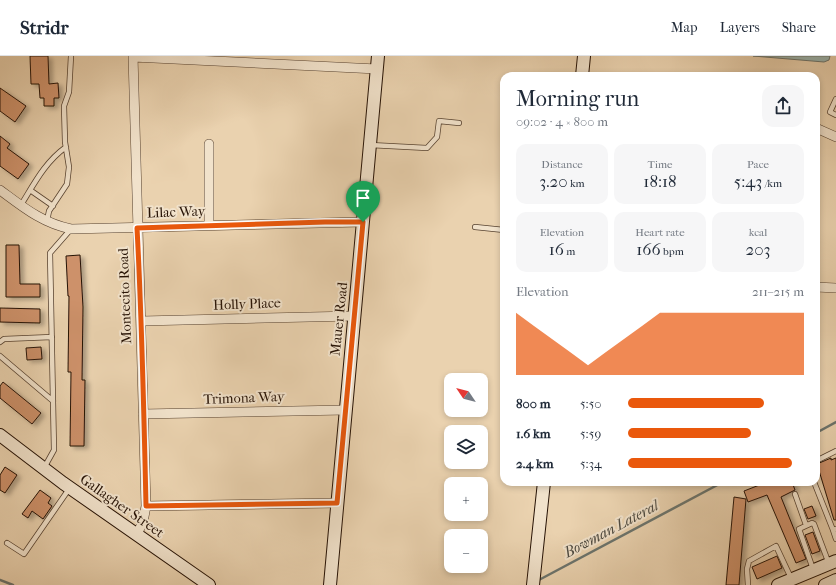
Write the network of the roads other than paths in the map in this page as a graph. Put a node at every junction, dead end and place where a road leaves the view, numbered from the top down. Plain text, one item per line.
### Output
1 (71, 56) edge
2 (378, 56) edge
3 (584, 56) edge
4 (133, 57) edge
5 (377, 69) junction
6 (582, 72) edge
7 (836, 98) edge
8 (836, 115) edge
9 (458, 123) dead end
10 (820, 130) edge
11 (836, 137) edge
12 (208, 144) dead end
13 (370, 145) junction
14 (66, 147) junction
15 (0, 190) edge
16 (30, 190) junction
17 (21, 206) junction
18 (52, 206) junction
19 (46, 222) junction
20 (363, 222) junction
21 (209, 225) junction
22 (474, 227) dead end
23 (137, 228) junction
24 (71, 229) junction
25 (500, 230) edge
26 (820, 287) edge
27 (836, 288) edge
28 (354, 316) junction
29 (142, 321) junction
30 (52, 337) junction
31 (0, 342) edge
32 (0, 356) edge
33 (53, 401) junction
34 (345, 410) junction
35 (144, 414) junction
36 (0, 436) edge
37 (836, 451) edge
38 (820, 459) edge
39 (44, 468) junction
40 (544, 486) edge
41 (816, 486) edge
42 (70, 487) junction
43 (795, 494) dead end
44 (337, 503) junction
45 (146, 506) junction
46 (806, 525) junction
47 (834, 530) edge
48 (137, 534) junction
49 (836, 539) edge
50 (7, 543) dead end
51 (833, 562) edge
52 (813, 570) junction
53 (534, 579) edge
54 (791, 580) junction
55 (836, 580) edge
56 (209, 585) edge
57 (330, 585) edge
58 (748, 585) edge
59 (778, 585) edge
60 (825, 585) edge

1 - 14 lane
2 - 5 street, Mauer Road
3 - 6 street
4 - 5 street
4 - 23 street, Montecito Road
5 - 13 street, Mauer Road
7 - 8 lane
9 - 13 lane
10 - 11 street
12 - 21 street
13 - 20 street, Mauer Road
14 - 16 lane
14 - 18 lane
15 - 17 street, Lilac Way
16 - 17 lane
16 - 18 lane
17 - 19 street, Lilac Way
18 - 19 lane
19 - 24 street, Lilac Way
20 - 21 street, Lilac Way
20 - 28 street, Mauer Road
21 - 23 street, Lilac Way
22 - 25 lane
23 - 24 street, Lilac Way
23 - 29 street, Montecito Road
24 - 30 lane
26 - 27 street
28 - 29 street, Holly Place
28 - 34 street, Mauer Road
29 - 35 street, Montecito Road
30 - 31 lane
30 - 33 lane
32 - 33 lane
33 - 39 lane
34 - 35 street, Trimona Way
34 - 44 street, Mauer Road
35 - 45 street, Montecito Road
36 - 39 street, Gallagher Street
37 - 38 lane
39 - 42 street, Gallagher Street
40 - 53 street
41 - 47 lane
42 - 48 street, Gallagher Street
42 - 50 lane
43 - 46 lane
44 - 45 street
44 - 57 street, Mauer Road
45 - 48 street, Montecito Road
46 - 51 lane
46 - 52 lane
47 - 49 lane
48 - 56 street, Gallagher Street
51 - 52 street
52 - 54 street
54 - 58 lane
54 - 59 street
55 - 60 street

